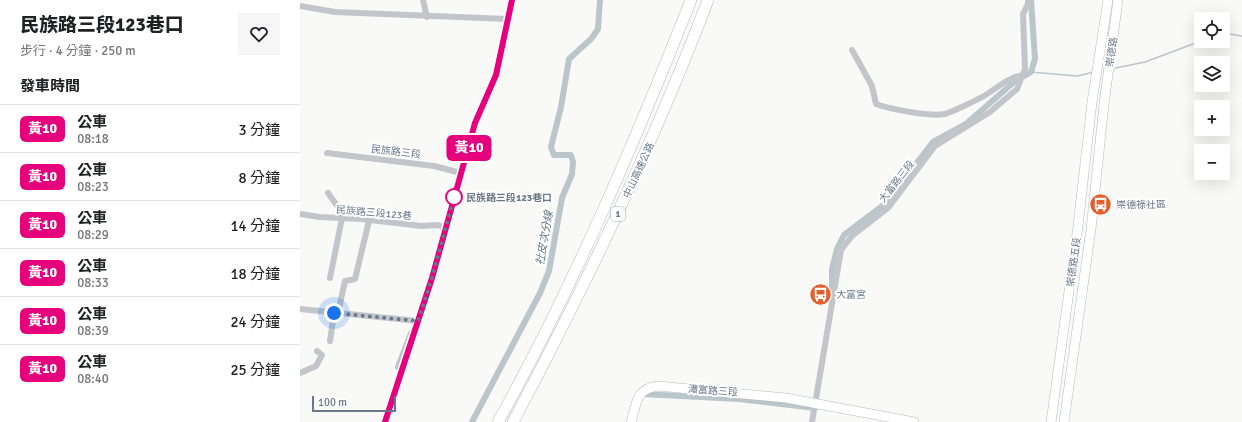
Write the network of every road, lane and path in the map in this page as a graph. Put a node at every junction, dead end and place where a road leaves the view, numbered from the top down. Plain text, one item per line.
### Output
1 (422, 0) edge
2 (512, 0) edge
3 (691, 0) edge
4 (708, 0) edge
5 (1028, 0) edge
6 (1108, 0) edge
7 (1118, 0) edge
8 (300, 6) edge
9 (427, 17) junction
10 (507, 19) junction
11 (852, 50) dead end
12 (1024, 75) junction
13 (1092, 102) joint
14 (1104, 104) joint
15 (327, 153) dead end
16 (461, 173) junction
17 (328, 193) dead end
18 (300, 214) edge
19 (344, 218) junction
20 (369, 221) junction
21 (446, 228) junction
22 (330, 278) dead end
23 (300, 309) edge
24 (336, 313) junction
25 (418, 321) junction
26 (330, 341) dead end
27 (317, 351) dead end
28 (300, 373) edge
29 (817, 402) junction
30 (385, 422) edge
31 (498, 422) edge
32 (513, 422) edge
33 (631, 422) edge
34 (812, 422) edge
35 (914, 422) edge
36 (1051, 422) edge
37 (1064, 422) edge

1 - 9 street
2 - 10 street
3 - 31 highway, 中山高速公路 / 1
4 - 32 highway, 中山高速公路 / 1
5 - 12 street
6 - 13 street, 崇德路
7 - 14 street, 崇德路
8 - 9 street
9 - 10 street
10 - 16 street
11 - 12 street
12 - 29 street, 大富路三段
13 - 36 street, 崇德路五段
14 - 37 street, 崇德路五段
15 - 16 street, 民族路三段
16 - 21 street
17 - 19 street
18 - 19 street, 民族路三段123巷
19 - 20 street, 民族路三段123巷
19 - 22 street
20 - 21 street, 民族路三段123巷
20 - 24 street
21 - 25 street
23 - 24 street
24 - 25 street
24 - 26 street
25 - 30 street
27 - 28 street
29 - 33 street, 潭富路三段
29 - 34 street, 大富路三段
29 - 35 street, 潭富路三段

